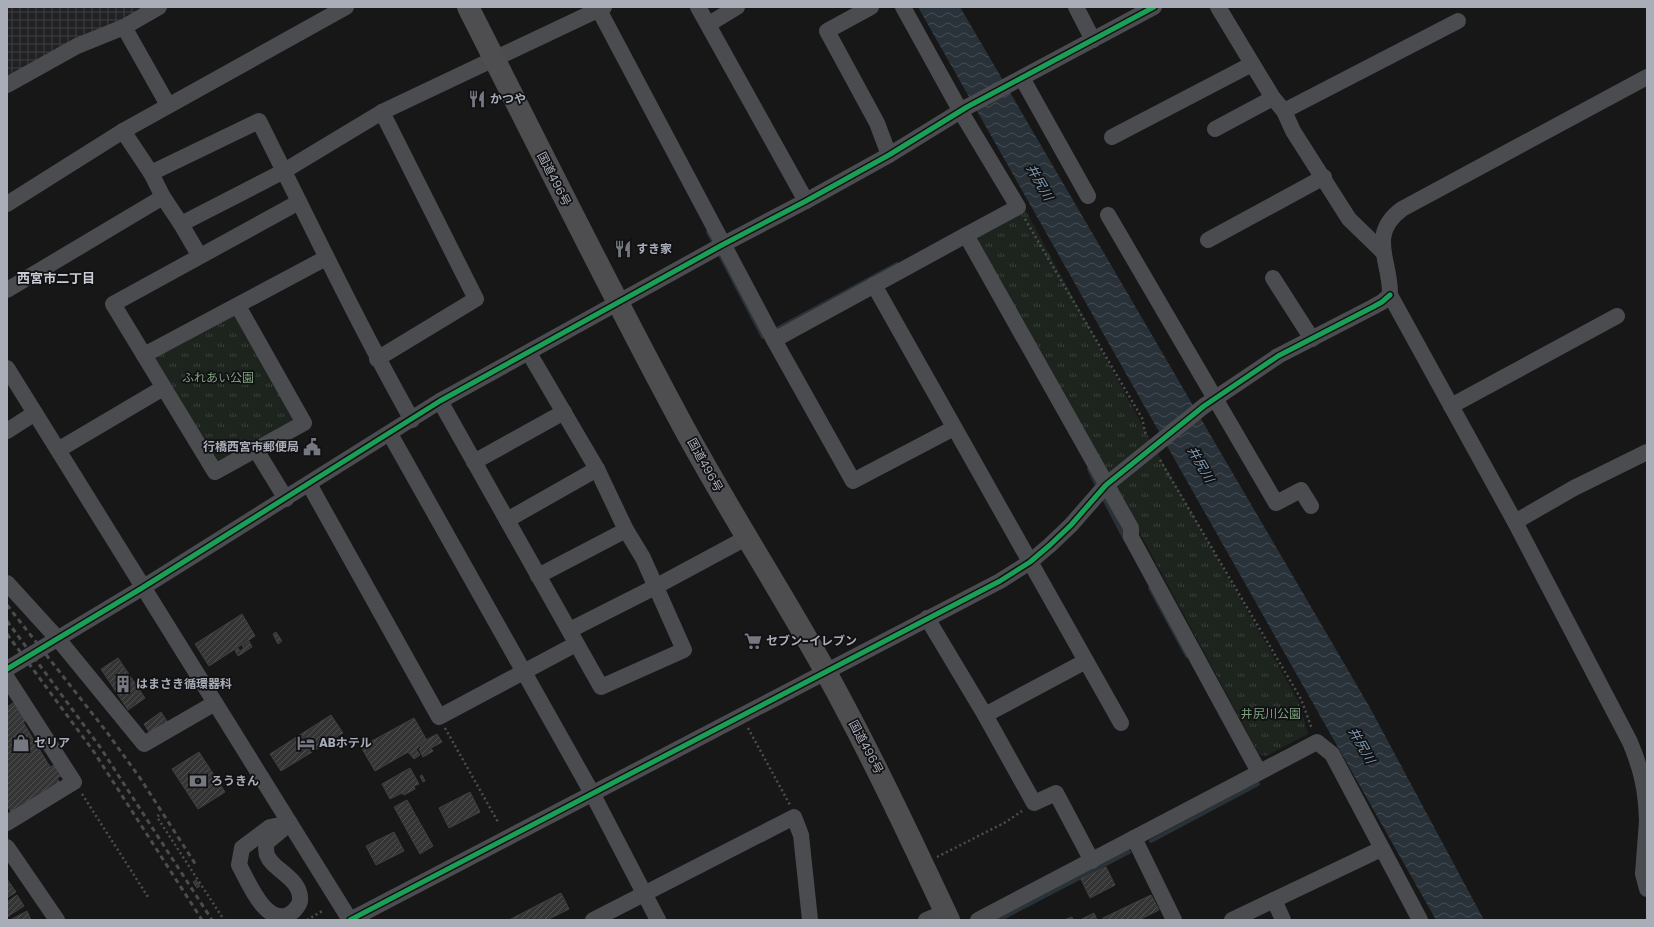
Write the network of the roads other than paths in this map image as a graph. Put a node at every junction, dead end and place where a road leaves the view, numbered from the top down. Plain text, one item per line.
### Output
1 (159, 7) edge
2 (346, 7) edge
3 (468, 7) edge
4 (698, 7) edge
5 (737, 7) edge
6 (871, 7) edge
7 (903, 7) edge
8 (1076, 7) edge
9 (1154, 7) edge
10 (1218, 7) edge
11 (601, 8) edge
12 (849, 12) edge
13 (1458, 21) dead end
14 (708, 24) junction
15 (124, 27) junction
16 (1094, 40) junction
17 (495, 60) junction
18 (1252, 64) junction
19 (1647, 77) edge
20 (1020, 79) junction
21 (7, 85) edge
22 (1273, 98) junction
23 (168, 106) junction
24 (964, 110) junction
25 (1284, 111) junction
26 (382, 112) junction
27 (1215, 129) dead end
28 (123, 131) junction
29 (1112, 137) dead end
30 (889, 155) junction
31 (284, 170) junction
32 (150, 173) junction
33 (1324, 177) junction
34 (1088, 196) dead end
35 (162, 197) junction
36 (806, 201) junction
37 (299, 202) junction
38 (7, 204) edge
39 (1108, 214) dead end
40 (181, 224) junction
41 (966, 235) junction
42 (1208, 240) dead end
43 (722, 245) junction
44 (1382, 251) junction
45 (199, 255) junction
46 (326, 258) junction
47 (1274, 278) dead end
48 (874, 285) junction
49 (7, 290) edge
50 (1390, 295) junction
51 (618, 302) junction
52 (238, 306) junction
53 (1617, 316) dead end
54 (1312, 339) junction
55 (774, 340) junction
56 (530, 353) junction
57 (144, 355) junction
58 (377, 359) junction
59 (7, 368) edge
60 (163, 388) junction
61 (440, 401) junction
62 (1210, 402) junction
63 (1451, 406) junction
64 (564, 412) junction
65 (35, 413) junction
66 (412, 420) junction
67 (954, 428) junction
68 (7, 431) edge
69 (390, 434) junction
70 (58, 450) junction
71 (256, 450) junction
72 (1647, 452) edge
73 (474, 462) junction
74 (597, 470) junction
75 (308, 484) junction
76 (1106, 485) junction
77 (286, 498) junction
78 (1311, 506) dead end
79 (507, 520) junction
80 (1516, 522) junction
81 (626, 530) junction
82 (746, 538) junction
83 (1030, 562) junction
84 (538, 576) junction
85 (7, 583) edge
86 (655, 587) junction
87 (142, 588) junction
88 (927, 618) junction
89 (573, 637) junction
90 (58, 639) junction
91 (1086, 661) junction
92 (7, 669) edge
93 (826, 672) junction
94 (524, 673) junction
95 (7, 678) edge
96 (215, 703) junction
97 (985, 715) junction
98 (1121, 723) dead end
99 (1259, 772) junction
100 (592, 793) junction
101 (1647, 821) edge
102 (7, 823) edge
103 (290, 823) junction
104 (1134, 838) junction
105 (7, 847) edge
106 (1381, 849) junction
107 (1092, 860) junction
108 (1647, 889) edge
109 (644, 894) junction
110 (1274, 900) junction
111 (940, 917) edge
112 (57, 920) edge
113 (350, 920) edge
114 (593, 920) edge
115 (658, 920) edge
116 (810, 920) edge
117 (978, 920) edge
118 (1174, 920) edge
119 (1232, 920) edge
120 (1283, 920) edge
121 (1420, 920) edge

1 - 15 street
2 - 23 street
3 - 17 highway, 国道496号
4 - 14 street
5 - 14 street
6 - 12 street
7 - 24 street
8 - 16 street
9 - 16 street
10 - 18 street
11 - 17 street
11 - 43 street
12 - 30 street
13 - 25 street
14 - 36 street
15 - 21 street
15 - 23 street
16 - 20 street
17 - 26 street
17 - 51 highway, 国道496号
18 - 22 street
18 - 29 street
19 - 44 street
20 - 24 street
20 - 34 street
22 - 25 street
22 - 27 street
23 - 28 street
24 - 30 street
24 - 41 street
25 - 33 street
26 - 31 street
26 - 58 street
28 - 32 street
28 - 38 street
30 - 36 street
31 - 32 street
31 - 37 street
31 - 40 street
32 - 35 street
33 - 42 street
33 - 44 street
35 - 40 street
35 - 49 street
36 - 43 street
37 - 45 street
37 - 46 street
39 - 62 street
40 - 45 street
41 - 48 street
41 - 76 street
43 - 51 street
43 - 55 street
44 - 50 street
45 - 57 street
46 - 52 street
46 - 58 street
47 - 54 street
48 - 55 street
48 - 67 street
50 - 54 street
50 - 63 street
51 - 56 street
51 - 82 highway, 国道496号
52 - 57 street
52 - 71 street
53 - 63 street
54 - 62 street
55 - 67 street
56 - 61 street
56 - 64 street
57 - 60 street
58 - 66 street
59 - 65 street
60 - 70 street
60 - 71 street
61 - 66 street
61 - 73 street
62 - 76 street
62 - 78 street
63 - 80 street
64 - 73 street
64 - 74 street
65 - 68 street
65 - 70 street
66 - 69 street
67 - 83 street
69 - 75 street
69 - 94 street
70 - 87 street
71 - 77 street
72 - 80 street
73 - 79 street
74 - 79 street
74 - 81 street
75 - 77 street
75 - 94 street
76 - 83 street
76 - 99 street
77 - 87 street
79 - 84 street
80 - 101 street
81 - 84 street
81 - 86 street
82 - 86 street
82 - 93 highway, 国道496号
83 - 88 street
83 - 91 street
84 - 89 street
85 - 90 street
86 - 89 street
86 - 89 street
87 - 90 street
87 - 96 street
88 - 93 street
88 - 97 street
89 - 94 street
90 - 92 street
90 - 96 street
91 - 97 street
91 - 98 street
93 - 100 street
93 - 111 highway, 国道496号
94 - 100 street
95 - 102 street
96 - 103 street
97 - 107 street
99 - 104 street
99 - 106 street
100 - 109 street
100 - 113 street
101 - 108 street
103 - 103 street
103 - 113 street
104 - 107 street
104 - 118 street
105 - 112 street
106 - 110 street
106 - 121 street
107 - 117 street
109 - 114 street
109 - 115 street
109 - 116 street
110 - 119 street
110 - 120 street

